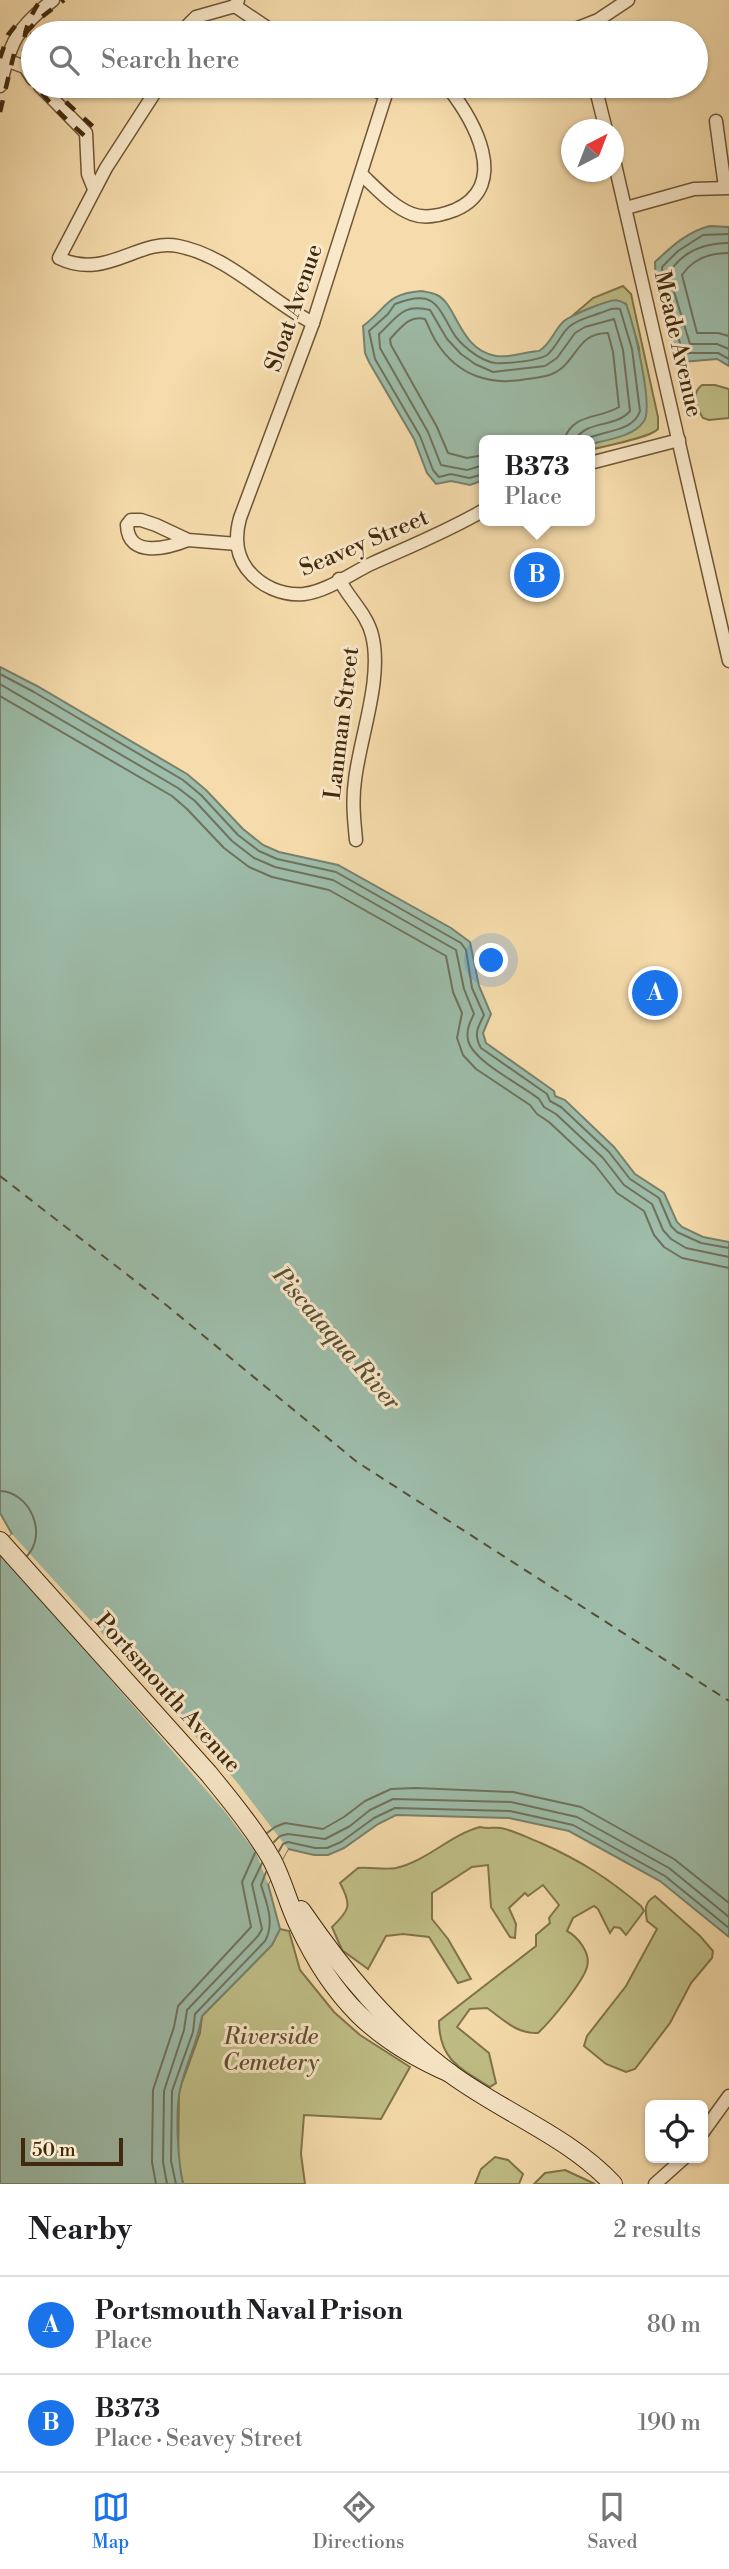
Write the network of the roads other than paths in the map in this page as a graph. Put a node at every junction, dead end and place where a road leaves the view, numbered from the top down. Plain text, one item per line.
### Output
1 (53, 0) edge
2 (628, 0) edge
3 (237, 3) edge
4 (29, 21) edge
5 (192, 21) edge
6 (260, 21) edge
7 (596, 21) edge
8 (21, 28) edge
9 (6, 60) junction
10 (21, 66) edge
11 (0, 86) edge
12 (53, 98) edge
13 (151, 98) edge
14 (386, 98) edge
15 (456, 98) edge
16 (598, 98) edge
17 (603, 119) edge
18 (716, 121) dead end
19 (361, 174) junction
20 (620, 182) edge
21 (727, 188) edge
22 (94, 189) junction
23 (626, 208) junction
24 (313, 323) junction
25 (679, 439) junction
26 (595, 462) edge
27 (479, 513) edge
28 (188, 540) dead end
29 (237, 544) junction
30 (340, 579) junction
31 (729, 661) edge
32 (356, 840) dead end
33 (0, 1541) edge
34 (729, 2096) edge
35 (708, 2125) edge
36 (678, 2163) edge
37 (613, 2184) edge
38 (654, 2184) edge

1 - 4 street
2 - 7 street
3 - 5 street
3 - 6 street
8 - 9 street
9 - 10 street
9 - 11 street
12 - 22 street
13 - 22 street
14 - 19 street, Sloat Avenue
15 - 19 street
16 - 17 street
18 - 21 street
19 - 24 street, Sloat Avenue
20 - 23 street, Meade Avenue
21 - 23 street
22 - 24 street
23 - 25 street, Meade Avenue
24 - 29 street, Sloat Avenue
25 - 26 street
25 - 31 street, Meade Avenue
27 - 30 street, Seavey Street
28 - 29 street
29 - 30 street, Seavey Street
30 - 32 street, Lanman Street
33 - 37 main road, Portsmouth Avenue
34 - 35 street
36 - 38 street

